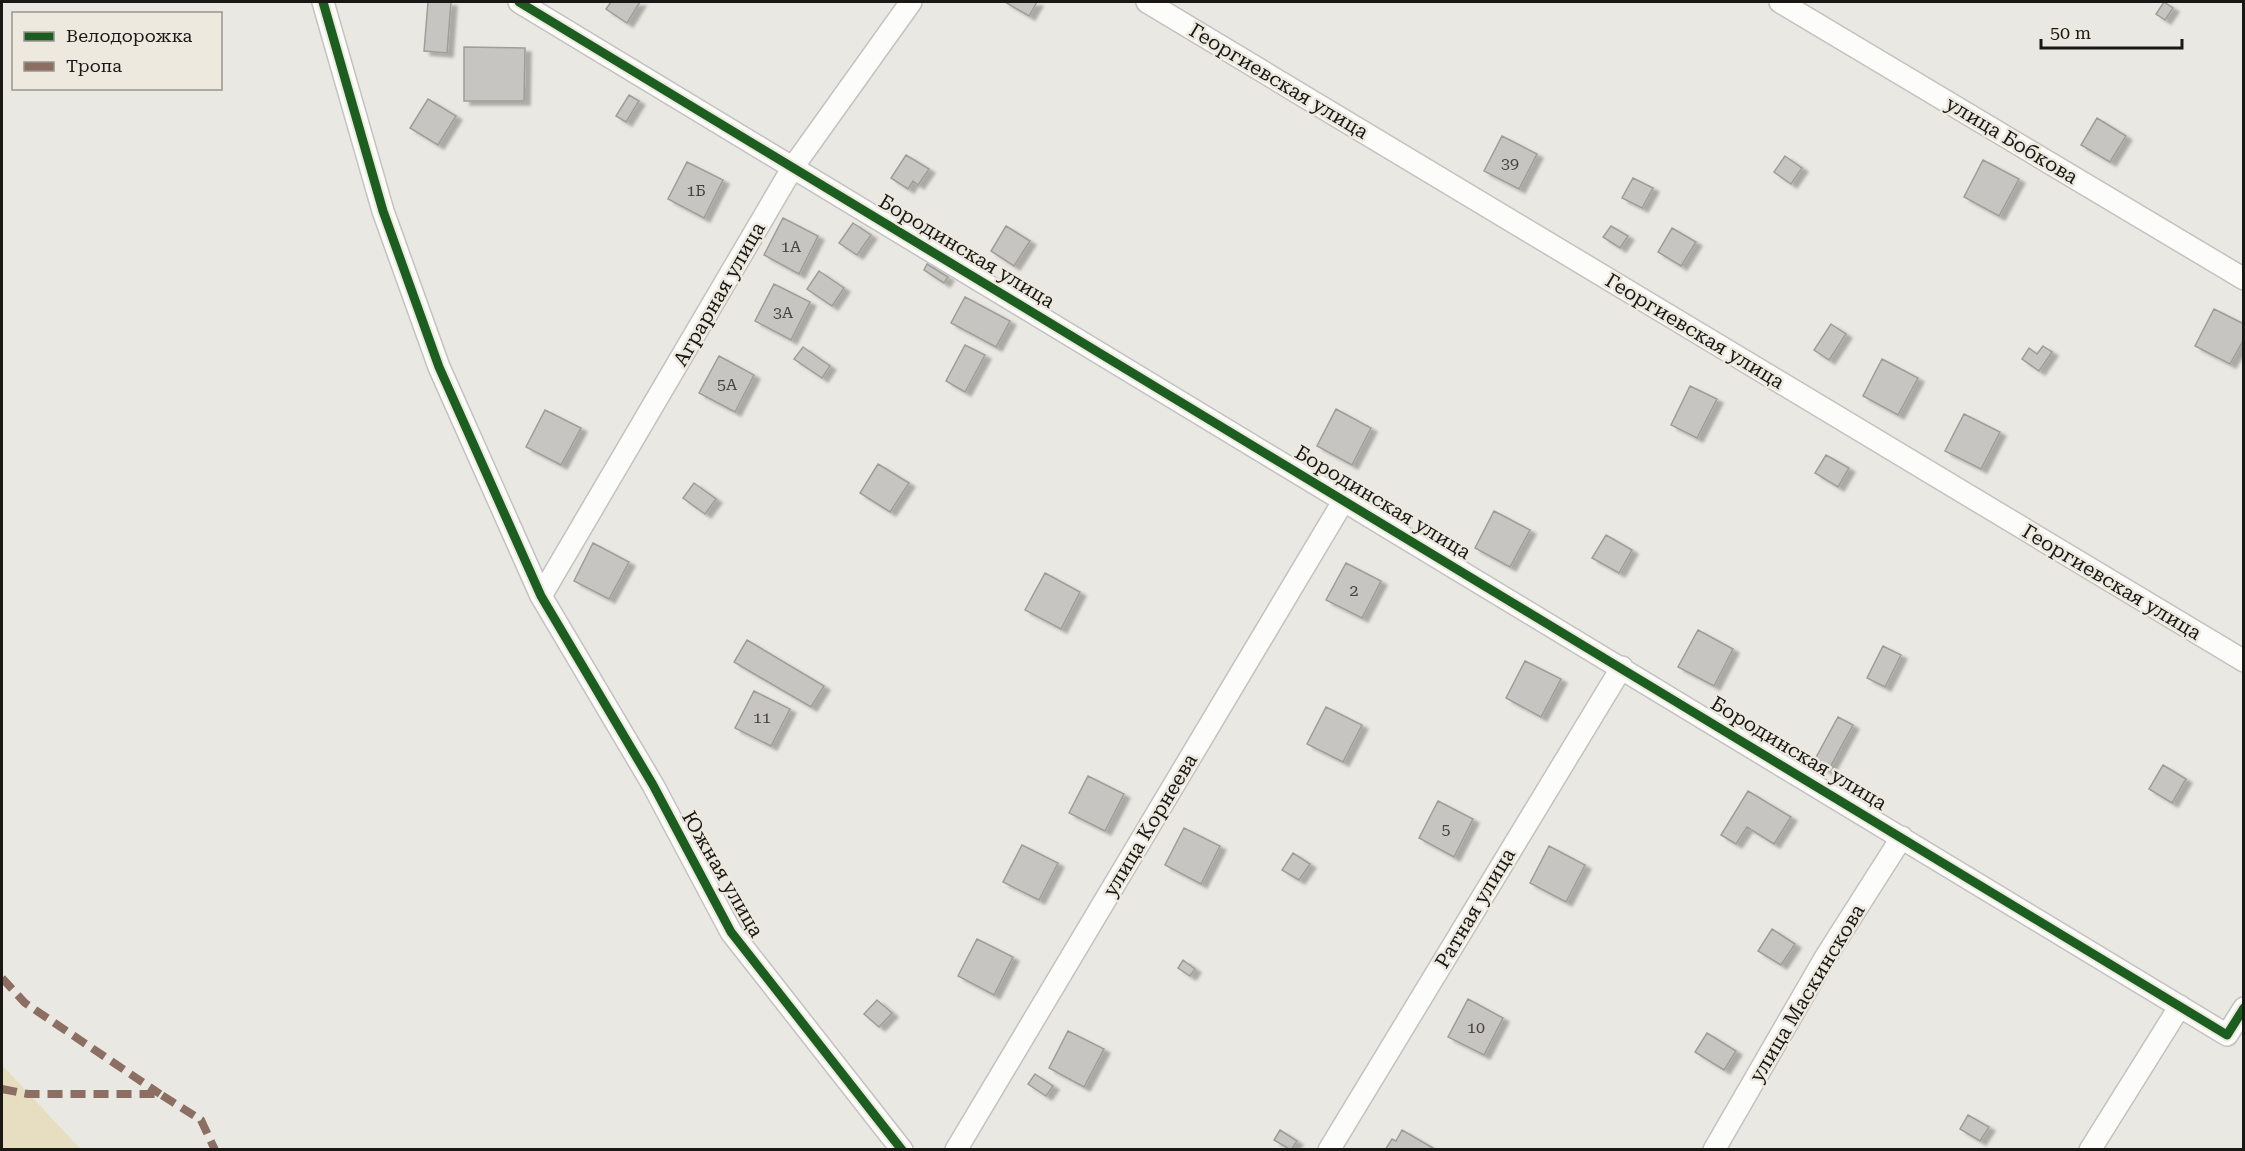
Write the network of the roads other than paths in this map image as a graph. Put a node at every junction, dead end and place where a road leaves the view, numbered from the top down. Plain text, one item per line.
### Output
1 (323, 2) edge
2 (519, 2) edge
3 (910, 2) edge
4 (1147, 2) edge
5 (1780, 2) edge
6 (793, 167) junction
7 (2244, 279) edge
8 (1344, 500) junction
9 (541, 596) junction
10 (2244, 661) edge
11 (1622, 667) junction
12 (1902, 837) junction
13 (2180, 1006) junction
14 (2244, 1008) edge
15 (902, 1149) edge
16 (956, 1149) edge
17 (1329, 1149) edge
18 (1714, 1149) edge
19 (2090, 1149) edge

1 - 9 street, Южная улица
2 - 6 street, Бородинская улица
3 - 6 street, Аграрная улица
4 - 10 street, Георгиевская улица
5 - 7 street, улица Бобкова
6 - 8 street, Бородинская улица
6 - 9 street, Аграрная улица
8 - 11 street, Бородинская улица
8 - 16 street, улица Корнеева
9 - 15 street, Южная улица
11 - 12 street, Бородинская улица
11 - 17 street, Ратная улица
12 - 13 street, Бородинская улица
12 - 18 street, улица Маскинскова
13 - 14 street, Бородинская улица
13 - 19 street

